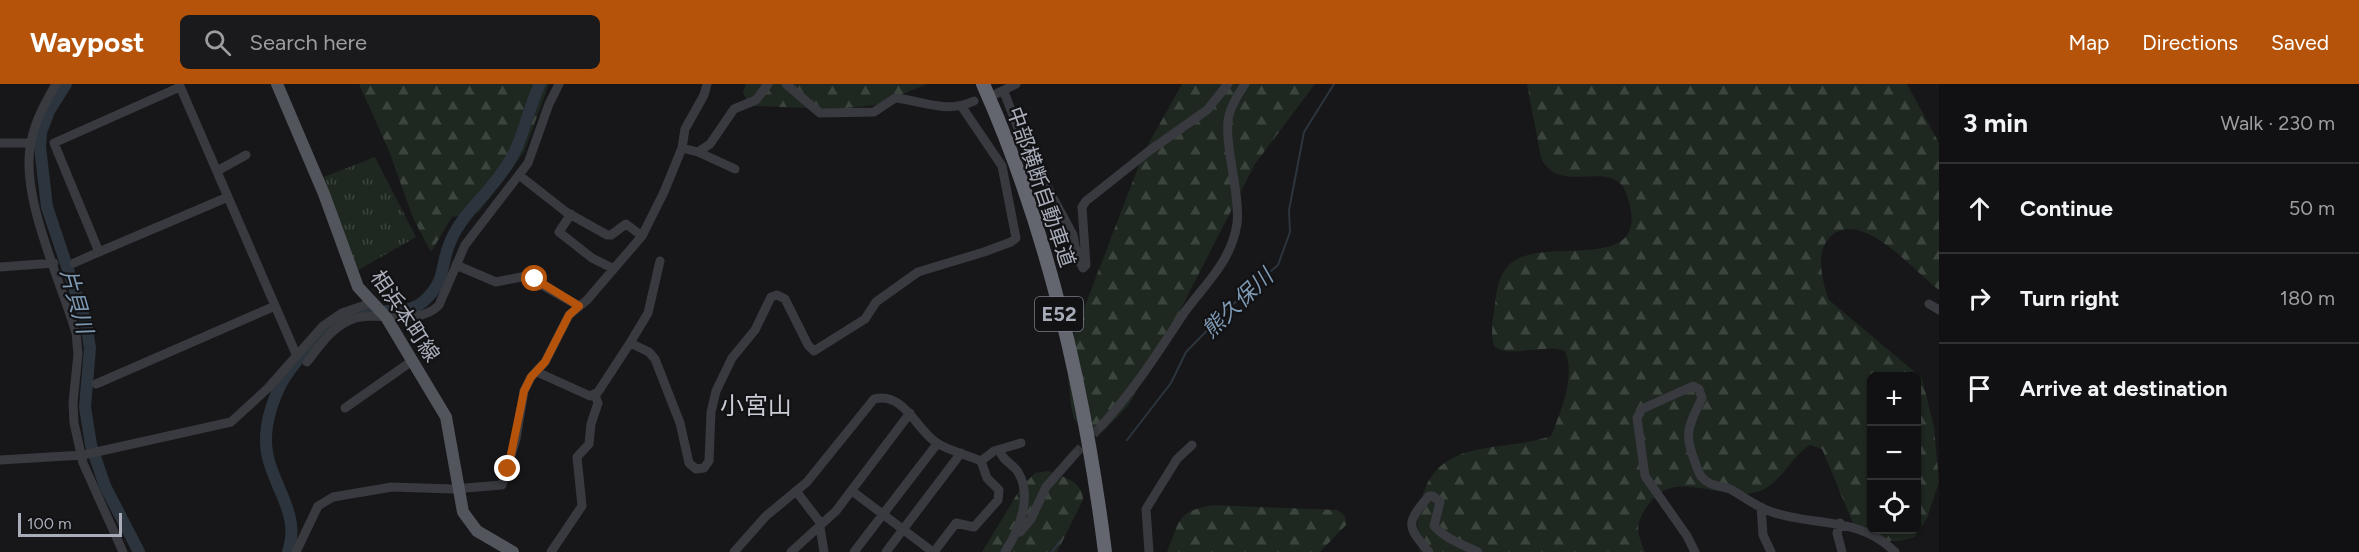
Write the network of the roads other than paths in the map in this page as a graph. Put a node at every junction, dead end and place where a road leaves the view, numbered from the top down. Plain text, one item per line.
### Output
1 (56, 84) edge
2 (277, 84) edge
3 (559, 84) edge
4 (707, 84) edge
5 (768, 84) edge
6 (786, 84) edge
7 (983, 84) edge
8 (1016, 84) edge
9 (1228, 84) edge
10 (1245, 84) edge
11 (179, 85) edge
12 (974, 101) dead end
13 (962, 107) junction
14 (0, 143) edge
15 (30, 143) junction
16 (682, 148) junction
17 (698, 152) junction
18 (246, 155) dead end
19 (735, 170) dead end
20 (217, 171) junction
21 (519, 175) junction
22 (228, 197) junction
23 (571, 214) junction
24 (642, 236) junction
25 (99, 252) junction
26 (660, 261) dead end
27 (54, 263) junction
28 (74, 263) dead end
29 (456, 265) junction
30 (0, 267) edge
31 (612, 268) junction
32 (1929, 304) dead end
33 (275, 306) junction
34 (579, 306) junction
35 (379, 310) junction
36 (1939, 310) edge
37 (630, 343) junction
38 (296, 354) junction
39 (307, 362) dead end
40 (412, 362) junction
41 (537, 372) junction
42 (96, 384) dead end
43 (595, 395) junction
44 (345, 408) dead end
45 (910, 413) junction
46 (1101, 426) tunnel mouth
47 (1022, 443) dead end
48 (937, 444) junction
49 (1192, 445) dead end
50 (1000, 450) junction
51 (961, 453) junction
52 (84, 454) junction
53 (1075, 454) tunnel mouth
54 (0, 460) edge
55 (981, 461) junction
56 (458, 488) junction
57 (796, 491) junction
58 (852, 491) junction
59 (1761, 507) junction
60 (883, 515) junction
61 (1840, 523) junction
62 (820, 526) junction
63 (902, 530) junction
64 (1014, 538) junction
65 (123, 552) edge
66 (296, 552) edge
67 (513, 552) edge
68 (551, 552) edge
69 (734, 552) edge
70 (791, 552) edge
71 (824, 552) edge
72 (854, 552) edge
73 (886, 552) edge
74 (934, 552) edge
75 (1005, 552) edge
76 (1106, 552) edge
77 (1149, 552) edge
78 (1429, 552) edge
79 (1478, 552) edge
80 (1695, 552) edge
81 (1771, 552) edge
82 (1842, 552) edge
83 (1895, 552) edge

1 - 15 street
2 - 35 main road, 相浜本町線
3 - 21 street
4 - 16 street
5 - 17 street
6 - 13 street
7 - 76 highway, 中部横断自動車道 / E52
8 - 9 street
10 - 46 street
11 - 20 street
11 - 25 street
12 - 13 street
13 - 37 street
14 - 15 street
15 - 27 street
16 - 17 street
16 - 24 street
17 - 19 street
18 - 20 street
20 - 22 street
21 - 23 street
21 - 29 street
22 - 25 street
22 - 33 street
23 - 24 street
23 - 31 street
24 - 31 street
25 - 28 street
26 - 37 street
27 - 30 street
27 - 52 street
29 - 34 street
29 - 35 street
31 - 34 street
32 - 36 street
33 - 38 street
33 - 42 street
34 - 41 street
35 - 38 street
35 - 39 street
35 - 40 main road, 相浜本町線
37 - 43 street
38 - 52 street
40 - 44 street
40 - 56 main road, 相浜本町線
41 - 43 street
41 - 56 street
43 - 68 street
45 - 48 street
45 - 57 street
45 - 58 street
47 - 50 street
48 - 51 street
48 - 60 street
49 - 77 street
50 - 55 street
50 - 64 street
51 - 55 street
51 - 63 street
52 - 54 street
52 - 65 street
53 - 64 street
55 - 74 street
56 - 66 street
56 - 67 main road, 相浜本町線
57 - 62 street
57 - 69 street
58 - 60 street
58 - 62 street
59 - 61 street
59 - 80 street
59 - 81 street
60 - 63 street
60 - 72 street
61 - 82 street
61 - 83 street
62 - 70 street
62 - 71 street
63 - 73 street
63 - 74 street
64 - 75 street
78 - 79 street

